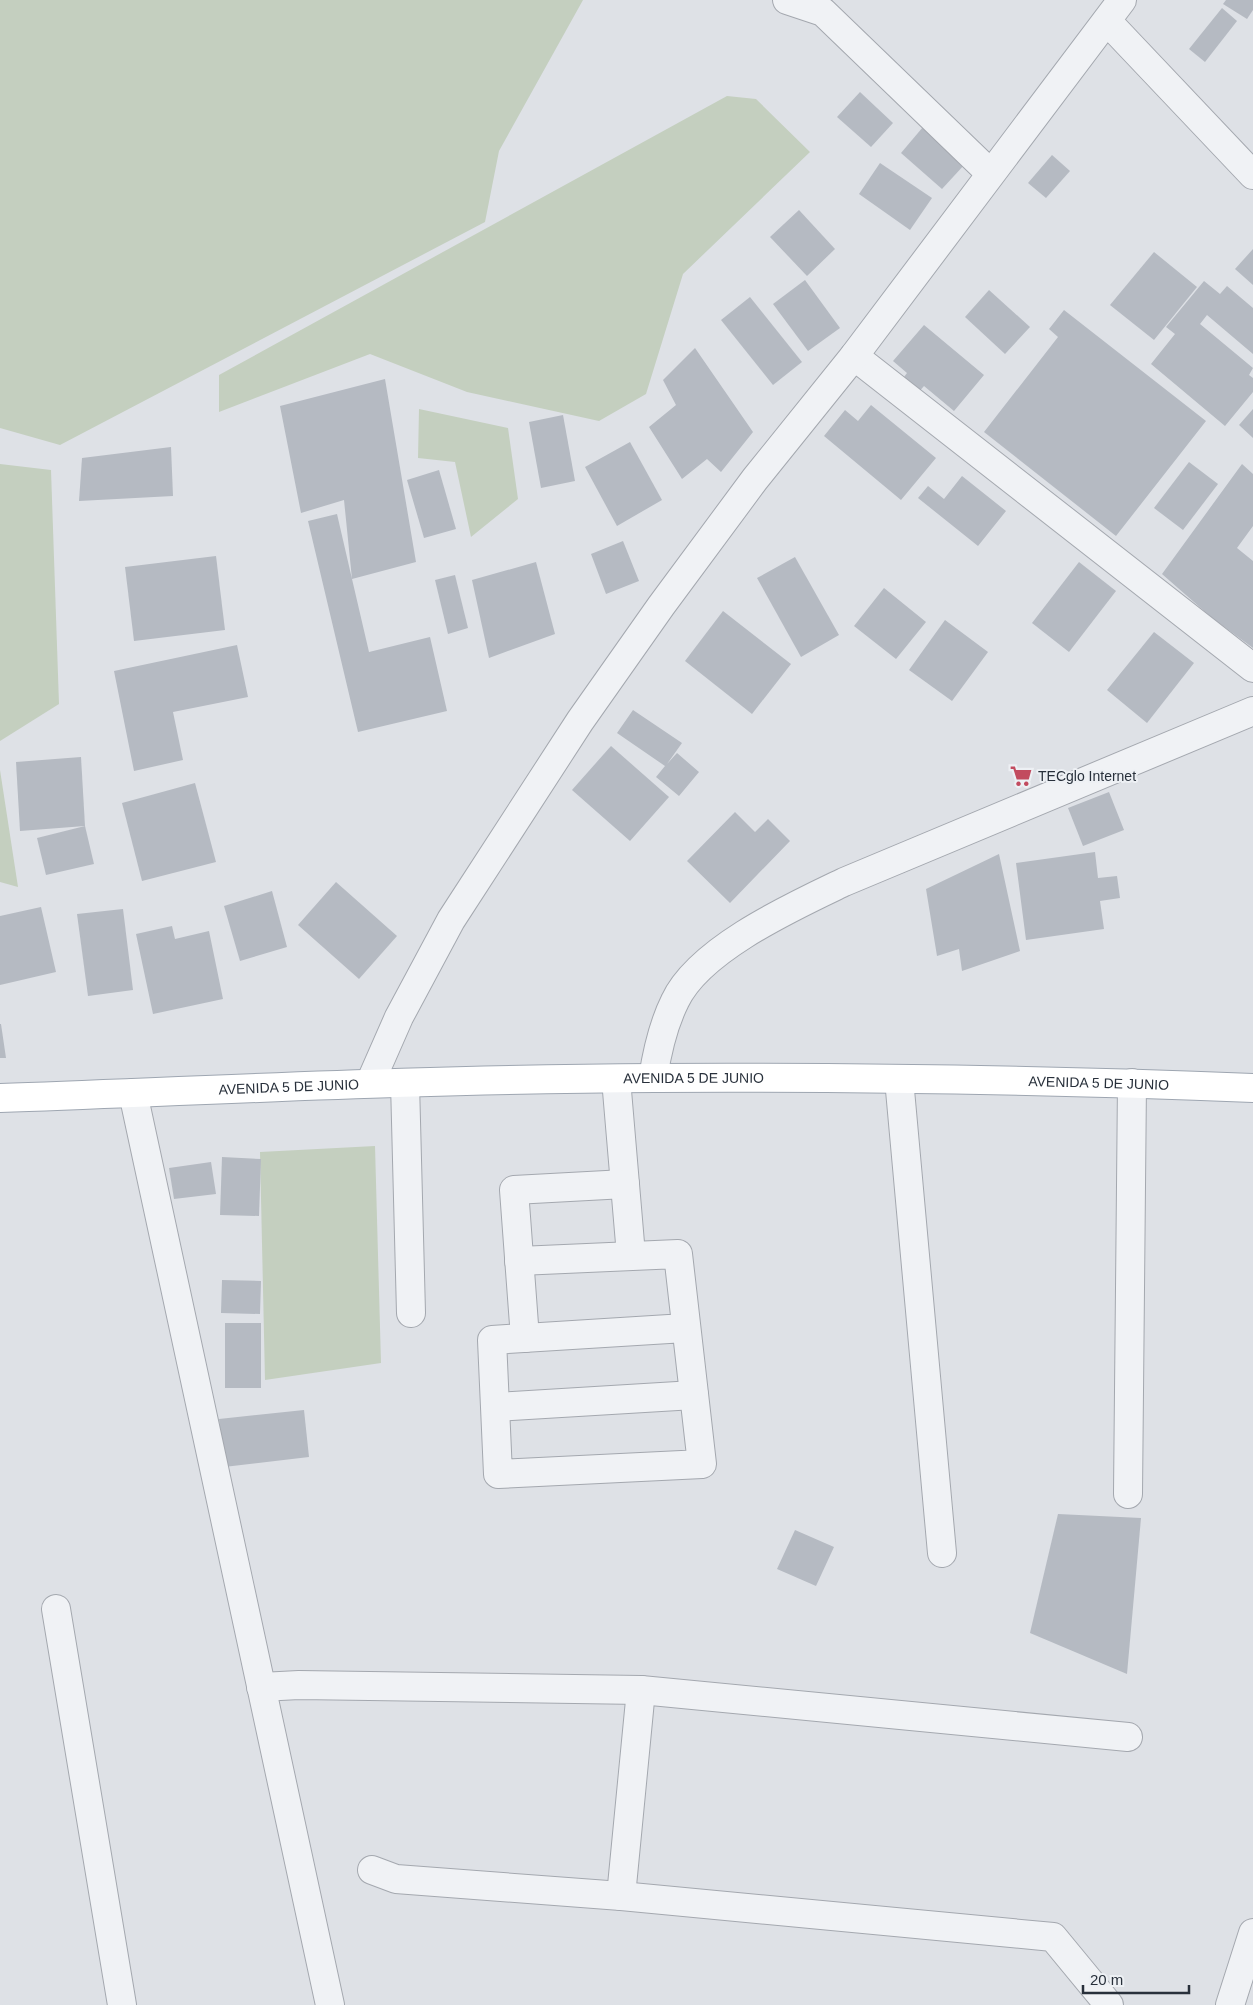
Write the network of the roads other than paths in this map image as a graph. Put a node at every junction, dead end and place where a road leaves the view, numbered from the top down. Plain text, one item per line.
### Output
1 (787, 0) edge
2 (1115, 11) edge
3 (990, 173) junction
4 (1253, 175) edge
5 (854, 356) junction
6 (1253, 668) edge
7 (1253, 711) edge
8 (653, 1078) junction
9 (616, 1079) junction
10 (899, 1079) junction
11 (405, 1083) junction
12 (1132, 1083) junction
13 (370, 1084) junction
14 (1253, 1088) edge
15 (133, 1093) junction
16 (0, 1098) edge
17 (0, 1117) edge
18 (625, 1184) junction
19 (631, 1255) junction
20 (519, 1261) junction
21 (411, 1312) dead end
22 (685, 1328) junction
23 (525, 1338) junction
24 (694, 1395) junction
25 (496, 1407) junction
26 (1128, 1494) dead end
27 (942, 1554) dead end
28 (56, 1609) dead end
29 (261, 1687) junction
30 (642, 1690) junction
31 (1128, 1736) dead end
32 (372, 1870) dead end
33 (621, 1896) junction
34 (1253, 1933) edge
35 (122, 2005) edge
36 (330, 2005) edge
37 (1109, 2005) edge
38 (1230, 2005) edge

1 - 3 street
2 - 3 street
2 - 4 street
3 - 5 street
5 - 6 street
5 - 13 street
7 - 8 street
8 - 9 main road, AVENIDA 5 DE JUNIO
8 - 10 main road, AVENIDA 5 DE JUNIO
9 - 11 main road, AVENIDA 5 DE JUNIO
9 - 18 street
10 - 12 main road, AVENIDA 5 DE JUNIO
10 - 27 street
11 - 13 main road, AVENIDA 5 DE JUNIO
11 - 21 street
12 - 14 main road, AVENIDA 5 DE JUNIO
12 - 26 street
13 - 15 main road, AVENIDA 5 DE JUNIO
15 - 16 main road
15 - 17 main road
15 - 29 street
18 - 19 street
18 - 20 street
19 - 20 street
19 - 22 street
20 - 23 street
22 - 23 street
22 - 24 street
23 - 25 street
24 - 25 street
24 - 25 street
28 - 35 street
29 - 30 street
29 - 36 street
30 - 31 street
30 - 33 street
32 - 33 street
33 - 37 street
34 - 38 street

